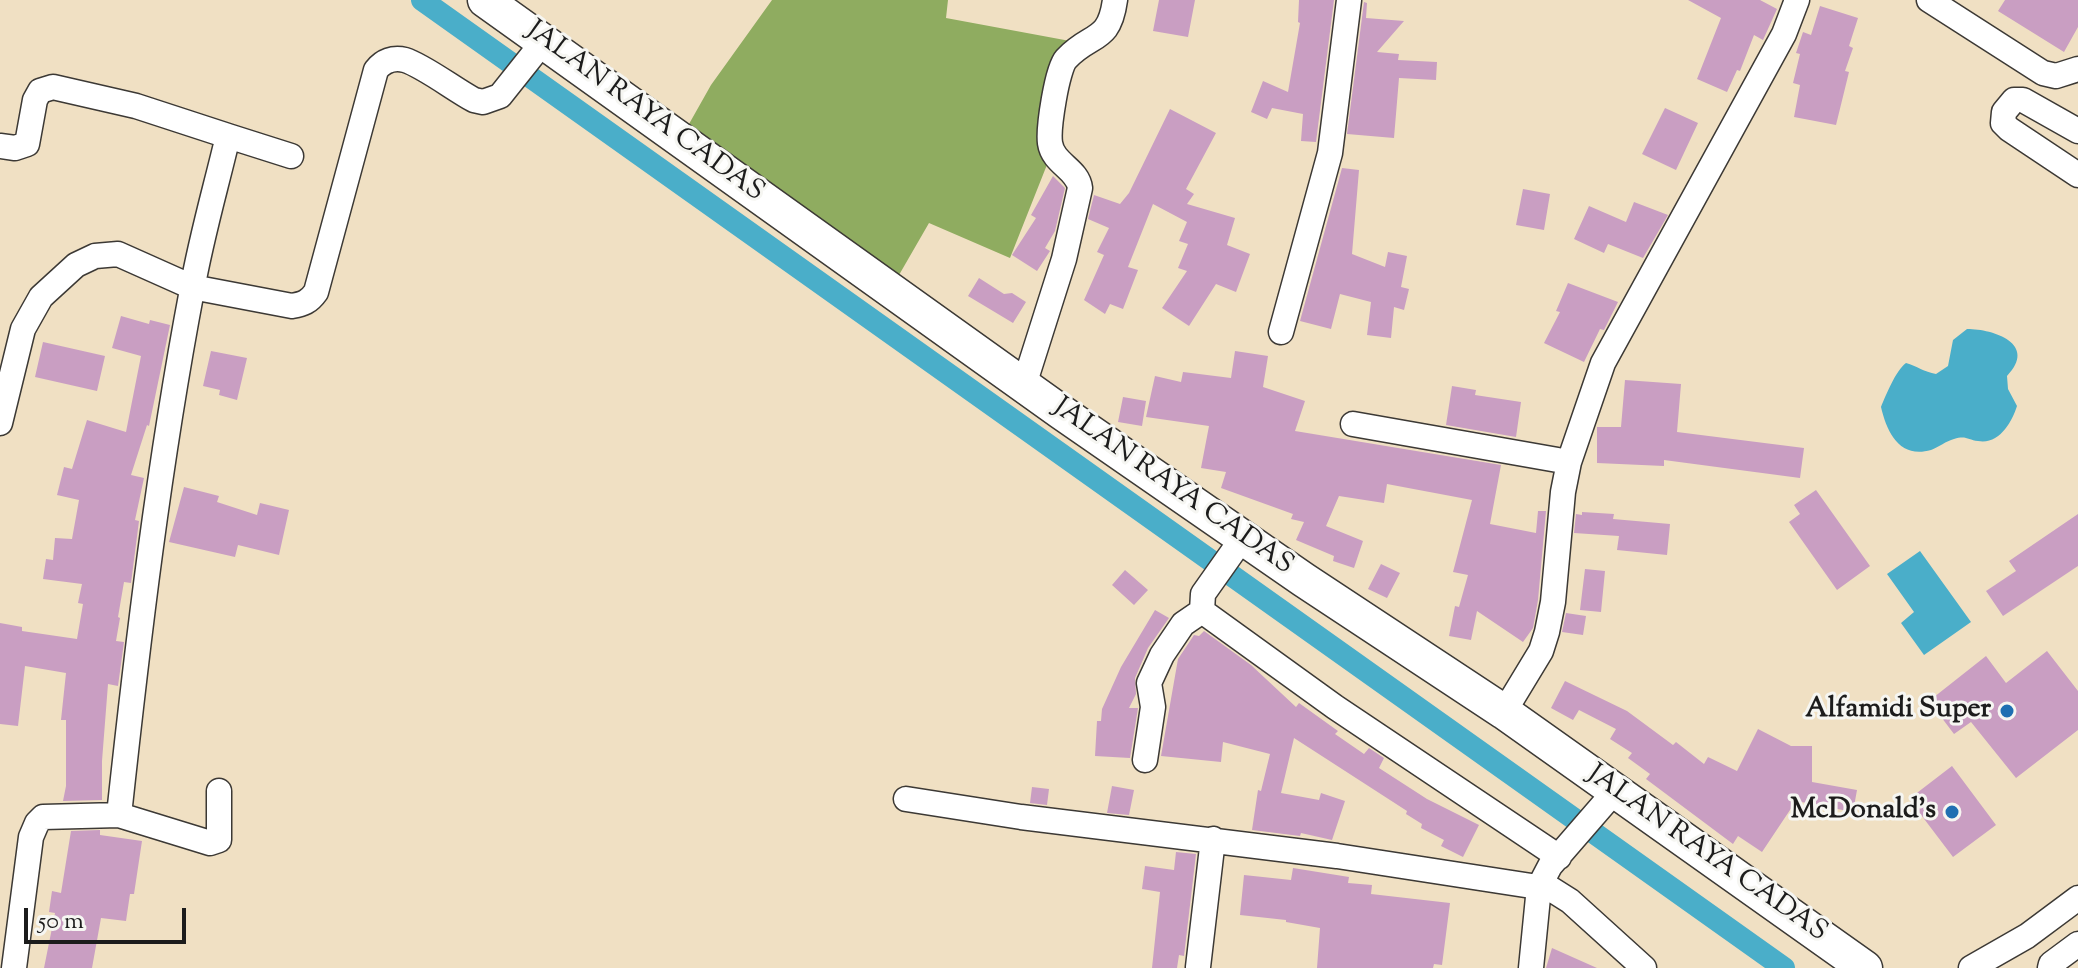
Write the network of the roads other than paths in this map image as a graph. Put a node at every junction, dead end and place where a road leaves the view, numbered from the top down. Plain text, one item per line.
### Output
1 (485, 0) edge
2 (1115, 0) edge
3 (1349, 0) edge
4 (1797, 0) edge
5 (1929, 0) edge
6 (539, 46) junction
7 (2078, 69) edge
8 (2078, 131) edge
9 (228, 136) junction
10 (0, 146) edge
11 (291, 156) dead end
12 (2078, 175) edge
13 (192, 287) junction
14 (1281, 332) dead end
15 (1024, 385) junction
16 (0, 423) edge
17 (1353, 424) dead end
18 (1569, 462) junction
19 (1239, 543) junction
20 (1202, 603) junction
21 (1504, 712) junction
22 (1145, 760) dead end
23 (219, 791) dead end
24 (1610, 796) junction
25 (906, 799) dead end
26 (119, 815) junction
27 (1213, 839) junction
28 (1553, 865) junction
29 (2078, 898) edge
30 (2027, 936) junction
31 (2078, 944) edge
32 (2051, 966) edge
33 (1198, 967) edge
34 (14, 968) edge
35 (1531, 968) edge
36 (1644, 968) edge
37 (1865, 968) edge
38 (1971, 968) edge

1 - 6 street, JALAN RAYA CADAS
2 - 15 street
3 - 14 street
4 - 18 street
5 - 7 street
6 - 13 street
6 - 15 street, JALAN RAYA CADAS
8 - 12 street
9 - 10 street
9 - 11 street
9 - 13 street
13 - 16 street
13 - 26 street
15 - 19 street, JALAN RAYA CADAS
17 - 18 street
18 - 21 street
19 - 20 street
19 - 21 street, JALAN RAYA CADAS
20 - 22 street
20 - 28 street
21 - 24 street, JALAN RAYA CADAS
23 - 26 street
24 - 28 street
24 - 37 street, JALAN RAYA CADAS
25 - 27 street
26 - 34 street
27 - 28 street
27 - 33 street
28 - 35 street
28 - 36 street
29 - 30 street
30 - 32 street
30 - 38 street
31 - 32 street

